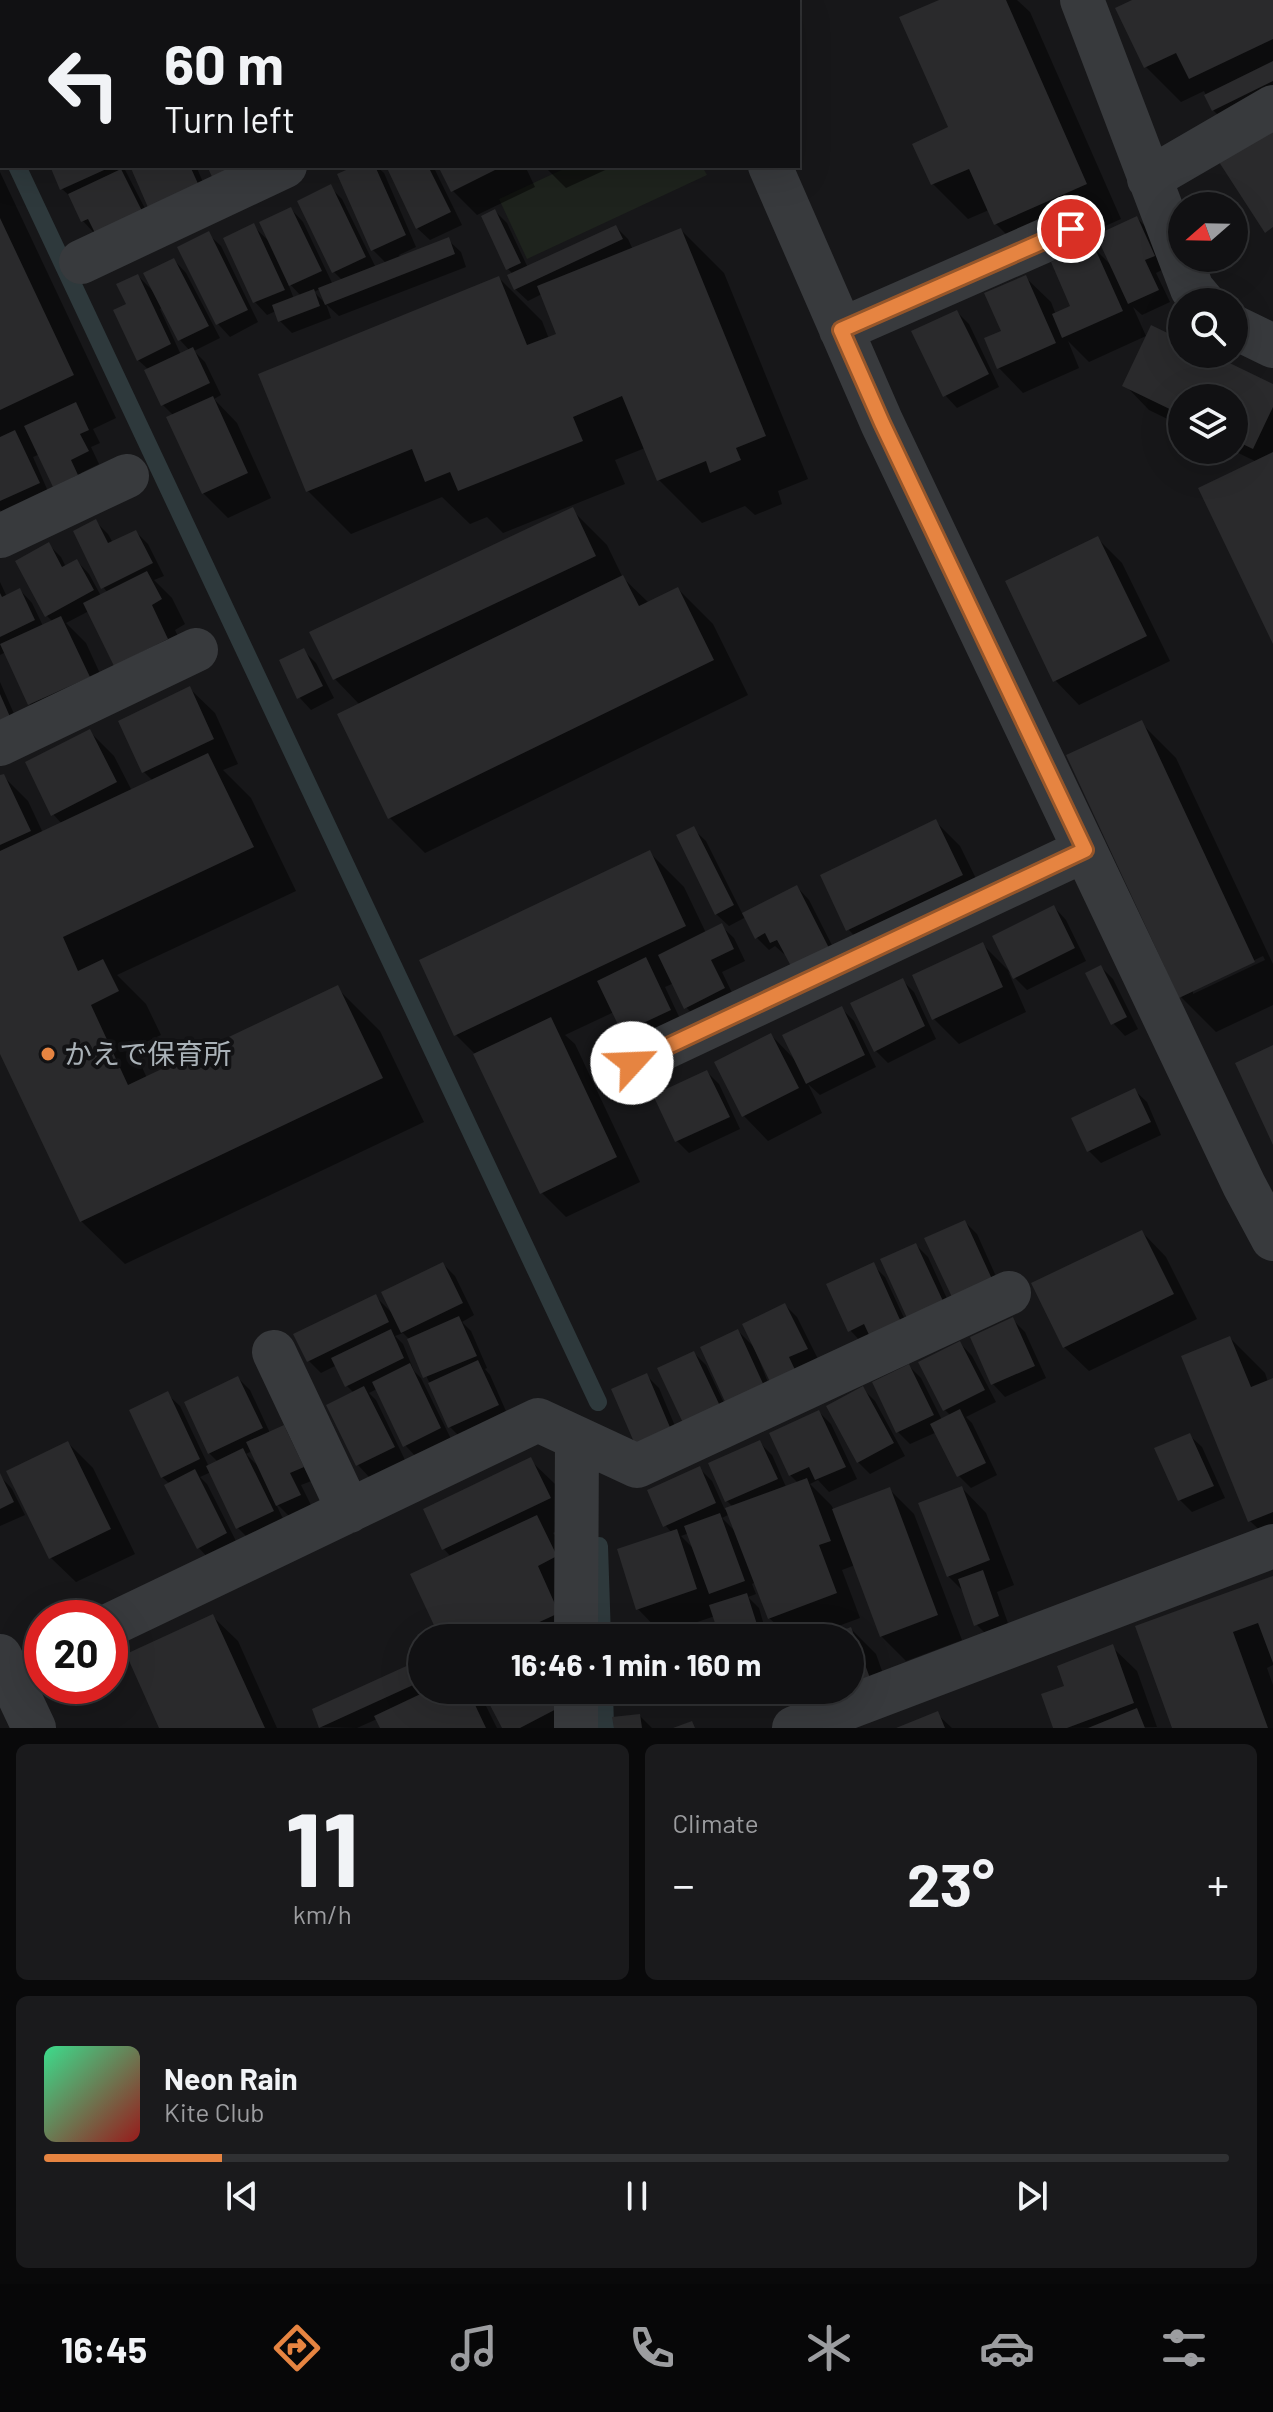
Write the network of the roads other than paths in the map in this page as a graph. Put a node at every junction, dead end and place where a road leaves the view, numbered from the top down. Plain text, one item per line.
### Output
1 (1082, 0) edge
2 (1273, 107) edge
3 (281, 168) edge
4 (771, 168) edge
5 (1149, 179) junction
6 (1071, 229) dead end
7 (81, 262) dead end
8 (1192, 288) edge
9 (841, 330) junction
10 (1248, 334) edge
11 (1273, 346) edge
12 (127, 476) dead end
13 (0, 536) edge
14 (196, 650) dead end
15 (0, 744) edge
16 (1085, 850) junction
17 (632, 1063) dead end
18 (1259, 1178) edge
19 (1273, 1239) edge
20 (1009, 1293) dead end
21 (274, 1352) dead end
22 (577, 1439) junction
23 (349, 1511) junction
24 (1273, 1546) edge
25 (128, 1616) edge
26 (576, 1624) edge
27 (13, 1666) edge
28 (576, 1704) edge
29 (872, 1714) edge
30 (34, 1728) edge
31 (576, 1728) edge
32 (794, 1728) edge

1 - 5 street
2 - 5 street
3 - 7 street
4 - 9 street
5 - 8 street
6 - 9 street
9 - 16 street
10 - 11 street
12 - 13 street
14 - 15 street
16 - 17 street
16 - 18 street
18 - 19 street
20 - 22 street
21 - 23 street
22 - 23 street
22 - 26 street
23 - 25 street
24 - 29 street
27 - 30 street
28 - 31 street
29 - 32 street

